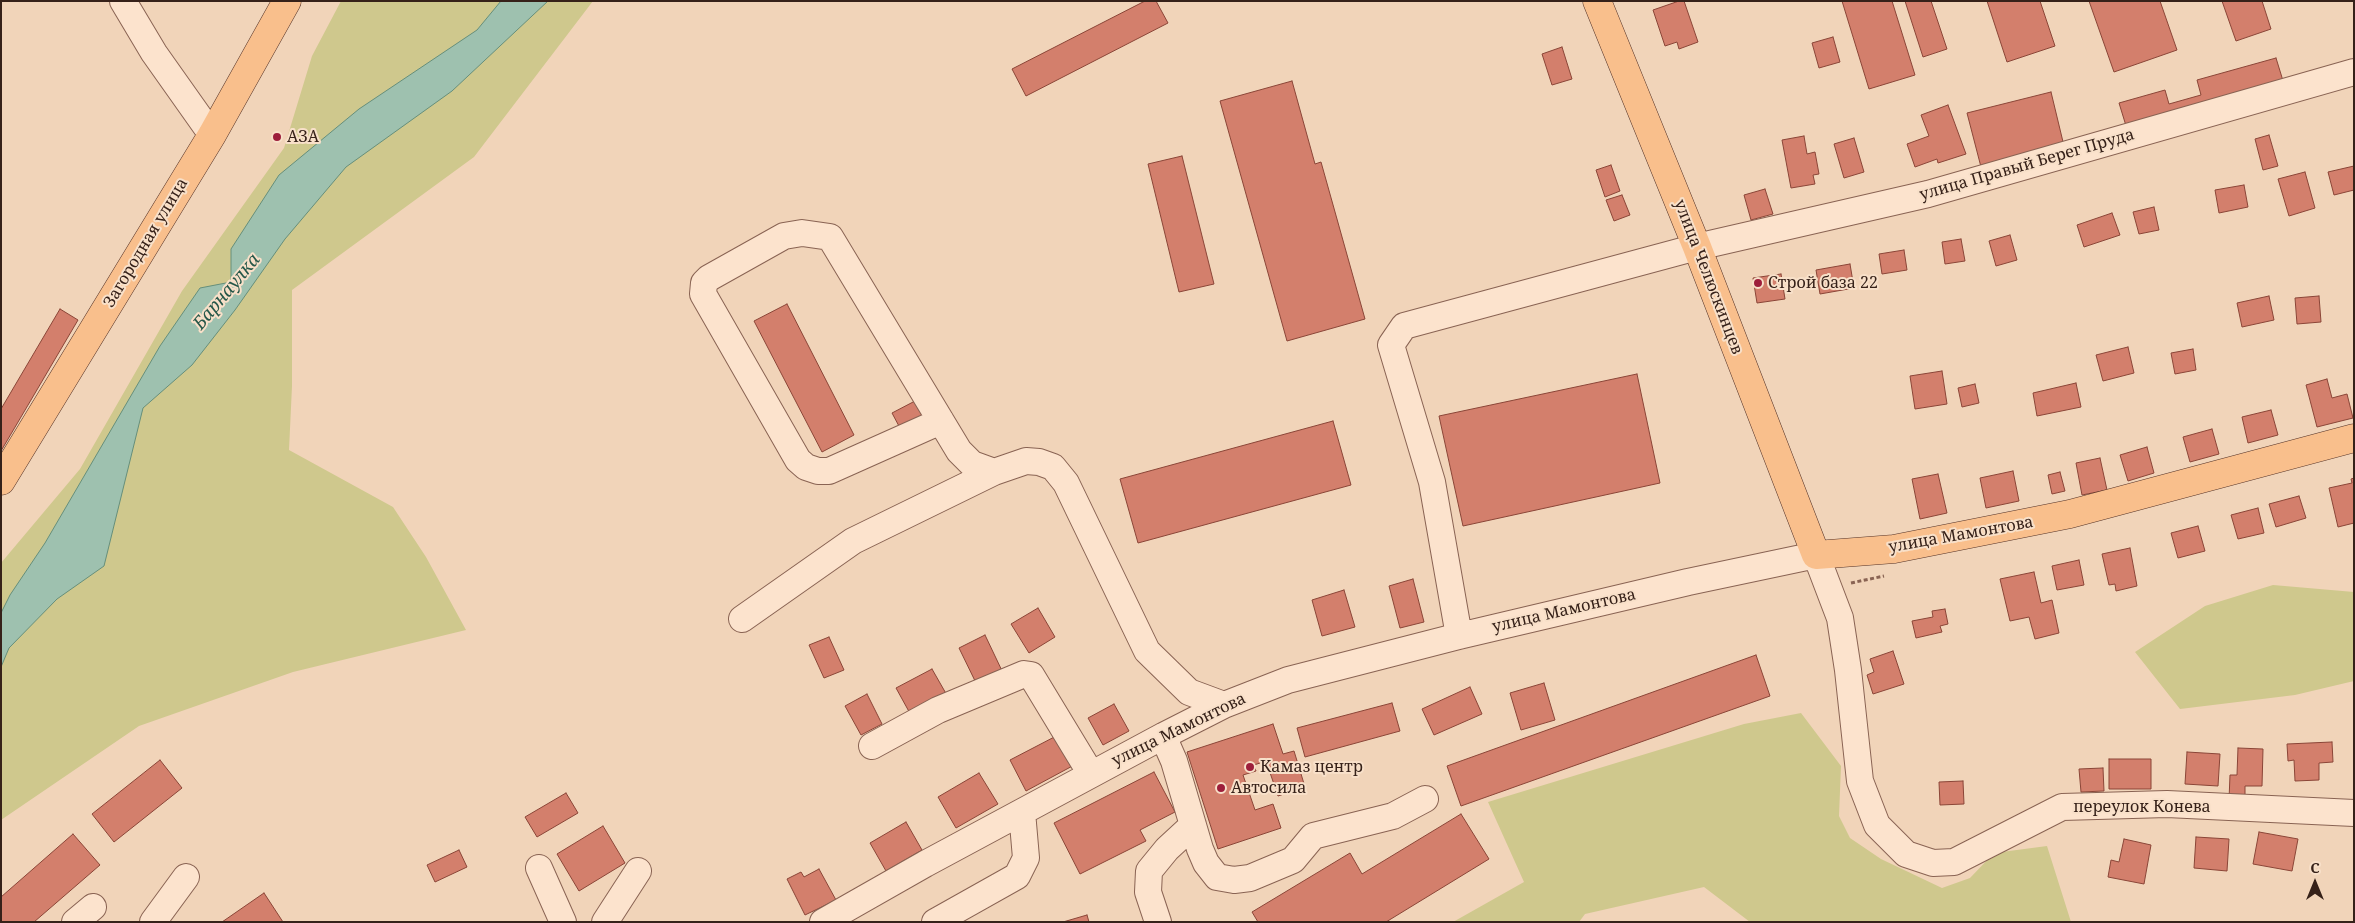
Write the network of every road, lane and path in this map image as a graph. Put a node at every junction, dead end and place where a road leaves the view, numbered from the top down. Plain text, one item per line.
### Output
1 (123, 1) edge
2 (287, 1) edge
3 (1597, 1) edge
4 (2354, 72) edge
5 (212, 135) junction
6 (1697, 247) junction
7 (941, 421) junction
8 (2354, 438) edge
9 (994, 472) junction
10 (1, 481) edge
11 (1816, 555) junction
12 (742, 619) dead end
13 (1459, 636) junction
14 (1224, 705) junction
15 (1163, 736) junction
16 (872, 746) dead end
17 (1091, 774) junction
18 (1425, 798) dead end
19 (1022, 812) junction
20 (2354, 813) edge
21 (1193, 825) junction
22 (539, 868) dead end
23 (638, 871) dead end
24 (186, 877) dead end
25 (153, 922) edge
26 (563, 922) edge
27 (604, 922) edge
28 (823, 922) edge
29 (935, 922) edge
30 (1158, 922) edge

1 - 5 street
2 - 5 main road, Загородная улица
3 - 6 main road, улица Челюскинцев
4 - 6 street, улица Правый Берег Пруда
5 - 10 main road, Загородная улица
6 - 11 main road, улица Челюскинцев
6 - 13 street, улица Правый Берег Пруда
7 - 7 street
7 - 9 street
8 - 11 main road, улица Мамонтова
9 - 12 street
9 - 14 street
11 - 13 street, улица Мамонтова
11 - 20 street, переулок Конева
13 - 14 street, улица Мамонтова
14 - 15 street, улица Мамонтова
15 - 17 street, улица Мамонтова
15 - 21 street
16 - 17 street
17 - 19 street, улица Мамонтова
18 - 21 street
19 - 28 street, улица Мамонтова
19 - 29 street
21 - 30 street
22 - 26 street
23 - 27 street
24 - 25 street

